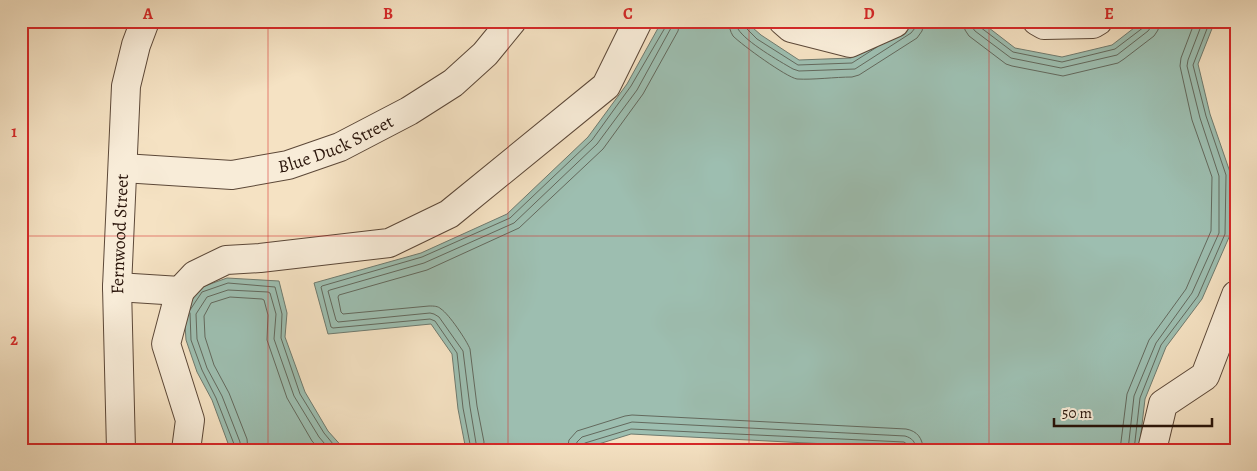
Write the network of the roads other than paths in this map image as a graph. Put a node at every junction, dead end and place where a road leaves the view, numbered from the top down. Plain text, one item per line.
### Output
1 (145, 21) edge
2 (512, 21) edge
3 (638, 21) edge
4 (783, 21) edge
5 (896, 21) edge
6 (1037, 21) edge
7 (1098, 21) edge
8 (123, 168) junction
9 (117, 287) junction
10 (180, 290) junction
11 (1236, 295) edge
12 (121, 450) edge
13 (186, 450) edge
14 (1152, 450) edge

1 - 8 street, Fernwood Street
2 - 8 street, Blue Duck Street
3 - 10 street
4 - 5 street
6 - 7 street
8 - 9 street, Fernwood Street
9 - 10 street
9 - 12 street, Fernwood Street
10 - 13 street
11 - 14 street

